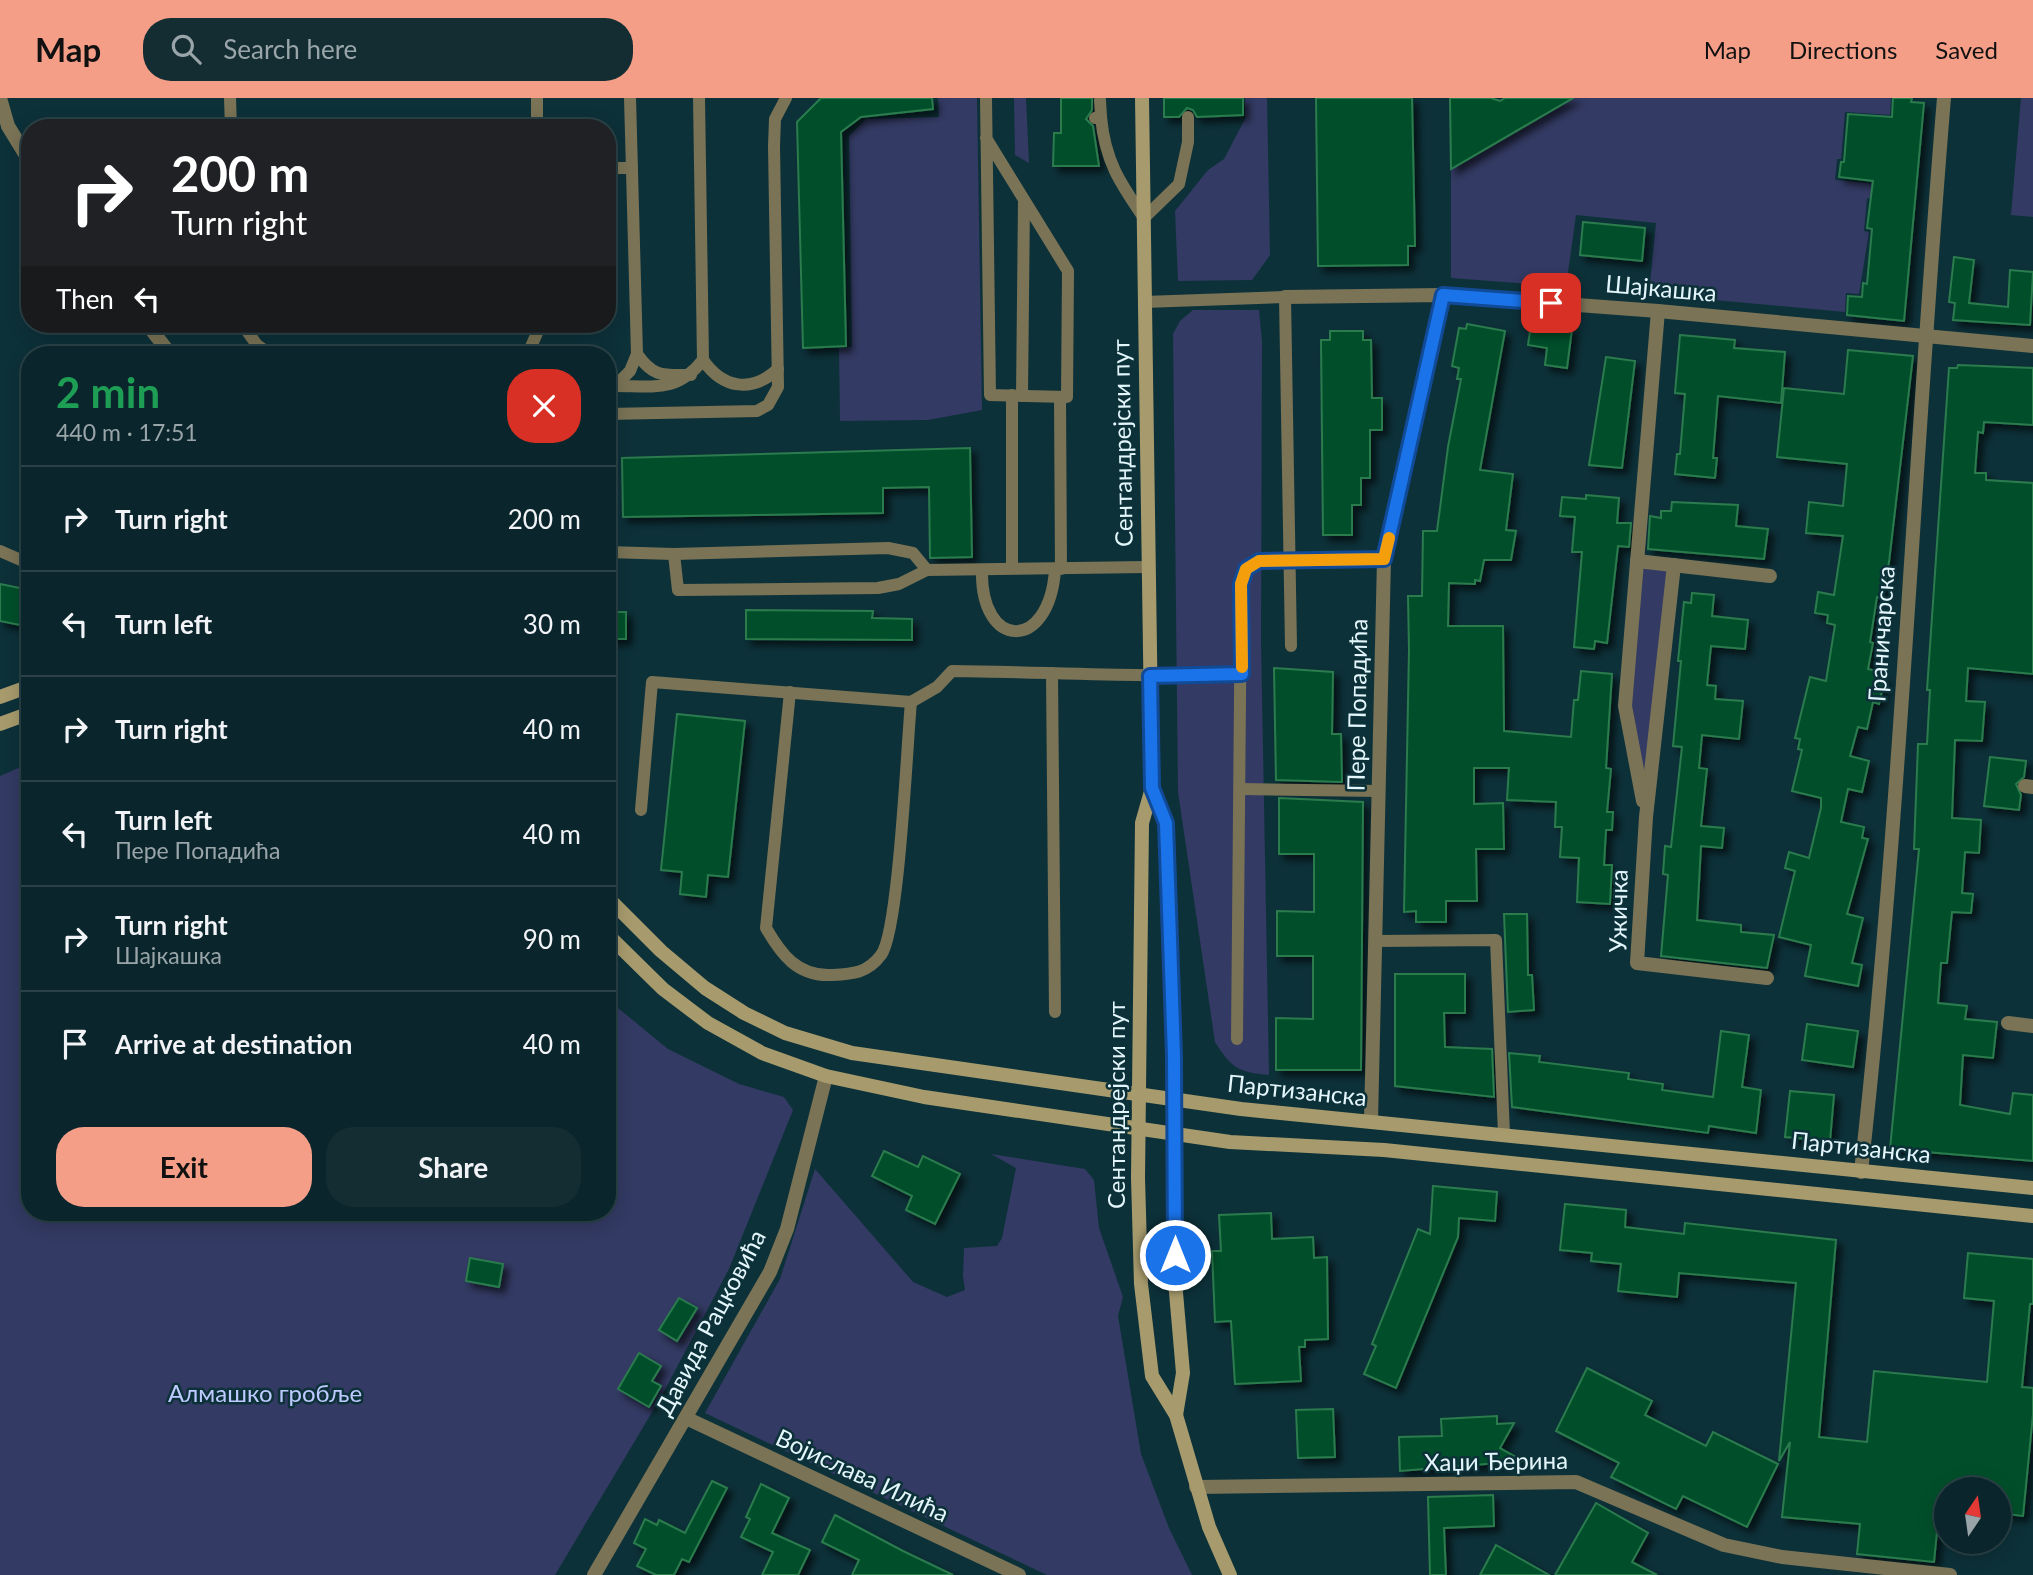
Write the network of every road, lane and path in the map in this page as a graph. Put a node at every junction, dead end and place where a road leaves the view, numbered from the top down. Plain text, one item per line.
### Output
1 (0, 98) edge
2 (230, 98) edge
3 (537, 98) edge
4 (630, 98) edge
5 (699, 98) edge
6 (786, 98) edge
7 (986, 98) edge
8 (1142, 98) edge
9 (1944, 98) edge
10 (1100, 100) dead end
11 (1188, 117) dead end
12 (231, 119) edge
13 (537, 119) edge
14 (986, 138) junction
15 (21, 147) edge
16 (616, 168) edge
17 (632, 168) junction
18 (1024, 201) junction
19 (1144, 218) junction
20 (1443, 295) junction
21 (1285, 297) junction
22 (1144, 302) junction
23 (1658, 311) junction
24 (1924, 335) junction
25 (2033, 346) edge
26 (637, 354) junction
27 (703, 360) junction
28 (778, 369) junction
29 (691, 375) junction
30 (616, 382) edge
31 (616, 386) edge
32 (1017, 396) junction
33 (1060, 397) junction
34 (616, 414) edge
35 (0, 551) edge
36 (616, 552) edge
37 (674, 554) junction
38 (1384, 559) junction
39 (21, 560) edge
40 (1290, 560) junction
41 (1637, 561) junction
42 (1674, 565) junction
43 (1012, 568) junction
44 (1147, 568) junction
45 (1058, 569) junction
46 (927, 570) junction
47 (982, 570) junction
48 (1770, 576) dead end
49 (1291, 646) dead end
50 (1052, 673) junction
51 (1242, 674) junction
52 (1150, 676) junction
53 (21, 690) edge
54 (790, 692) junction
55 (0, 697) edge
56 (911, 702) junction
57 (21, 716) edge
58 (0, 724) edge
59 (1152, 788) junction
60 (1241, 789) junction
61 (1379, 791) junction
62 (641, 810) dead end
63 (1646, 817) junction
64 (616, 906) edge
65 (1377, 941) junction
66 (616, 943) edge
67 (1767, 978) dead end
68 (1055, 1012) dead end
69 (2008, 1023) dead end
70 (2033, 1026) edge
71 (1237, 1038) dead end
72 (827, 1076) junction
73 (1138, 1094) junction
74 (1174, 1099) junction
75 (1371, 1121) junction
76 (1138, 1130) junction
77 (1504, 1134) junction
78 (1174, 1135) junction
79 (1861, 1172) junction
80 (2033, 1188) edge
81 (2033, 1216) edge
82 (1176, 1415) junction
83 (686, 1418) junction
84 (1196, 1487) junction
85 (1906, 1574) edge
86 (594, 1575) edge
87 (1018, 1575) edge
88 (1230, 1575) edge
89 (1950, 1575) edge

1 - 15 street
2 - 12 lane
3 - 13 lane
4 - 17 lane
5 - 27 lane
6 - 28 lane
7 - 14 lane
8 - 19 main road, Сентандрејски пут
9 - 24 street, Граничарска
10 - 19 lane
11 - 19 lane
14 - 18 lane
14 - 32 lane
16 - 17 lane
17 - 26 lane
18 - 32 lane
18 - 33 lane
19 - 22 main road, Сентандрејски пут
20 - 21 street, Шајкашка
20 - 23 street, Шајкашка
20 - 38 street, Пере Попадића
21 - 22 lane
21 - 40 lane
22 - 44 main road, Сентандрејски пут
23 - 24 street, Шајкашка
23 - 41 street, Ужичка
24 - 25 street, Шајкашка
24 - 79 street, Граничарска
26 - 29 lane
26 - 30 lane
27 - 28 lane
27 - 29 lane
28 - 34 lane
29 - 31 lane
32 - 33 lane
32 - 43 lane
33 - 45 lane
35 - 39 lane
36 - 37 lane
37 - 46 lane
37 - 46 lane
38 - 40 lane
38 - 61 street, Пере Попадића
40 - 49 lane
40 - 51 lane
41 - 42 street
41 - 63 street, Ужичка
42 - 48 street
42 - 63 street, Ужичка
43 - 45 lane
43 - 47 lane
44 - 45 lane
44 - 52 main road, Сентандрејски пут
45 - 47 lane
46 - 47 lane
50 - 52 lane
50 - 56 lane
50 - 68 lane
51 - 52 lane
51 - 60 lane
52 - 59 main road, Сентандрејски пут
53 - 55 main road
54 - 56 lane
54 - 56 lane
54 - 62 lane
57 - 58 main road
59 - 73 main road, Сентандрејски пут
59 - 74 main road, Сентандрејски пут
60 - 61 lane
60 - 71 lane
61 - 65 street, Пере Попадића
63 - 67 street, Ужичка
64 - 73 main road, Партизанска
65 - 75 street, Пере Попадића
65 - 77 lane
66 - 72 main road, Партизанска
69 - 70 street
72 - 76 main road, Партизанска
72 - 83 street, Давида Рацковића
73 - 74 main road, Партизанска
73 - 76 main road, Сентандрејски пут
74 - 75 main road, Партизанска
74 - 78 main road, Сентандрејски пут
75 - 77 main road, Партизанска
76 - 78 main road, Партизанска
76 - 82 main road, Сентандрејски пут
77 - 79 main road, Партизанска
78 - 81 main road, Партизанска
78 - 82 main road, Сентандрејски пут
79 - 80 main road, Партизанска
82 - 84 main road, Сентандрејски пут
83 - 86 street, Давида Рацковића
83 - 87 street, Војислава Илића
84 - 85 street, Хаџи Ђерина
84 - 88 main road, Сентандрејски пут
85 - 89 street, Хаџи Ђерина

